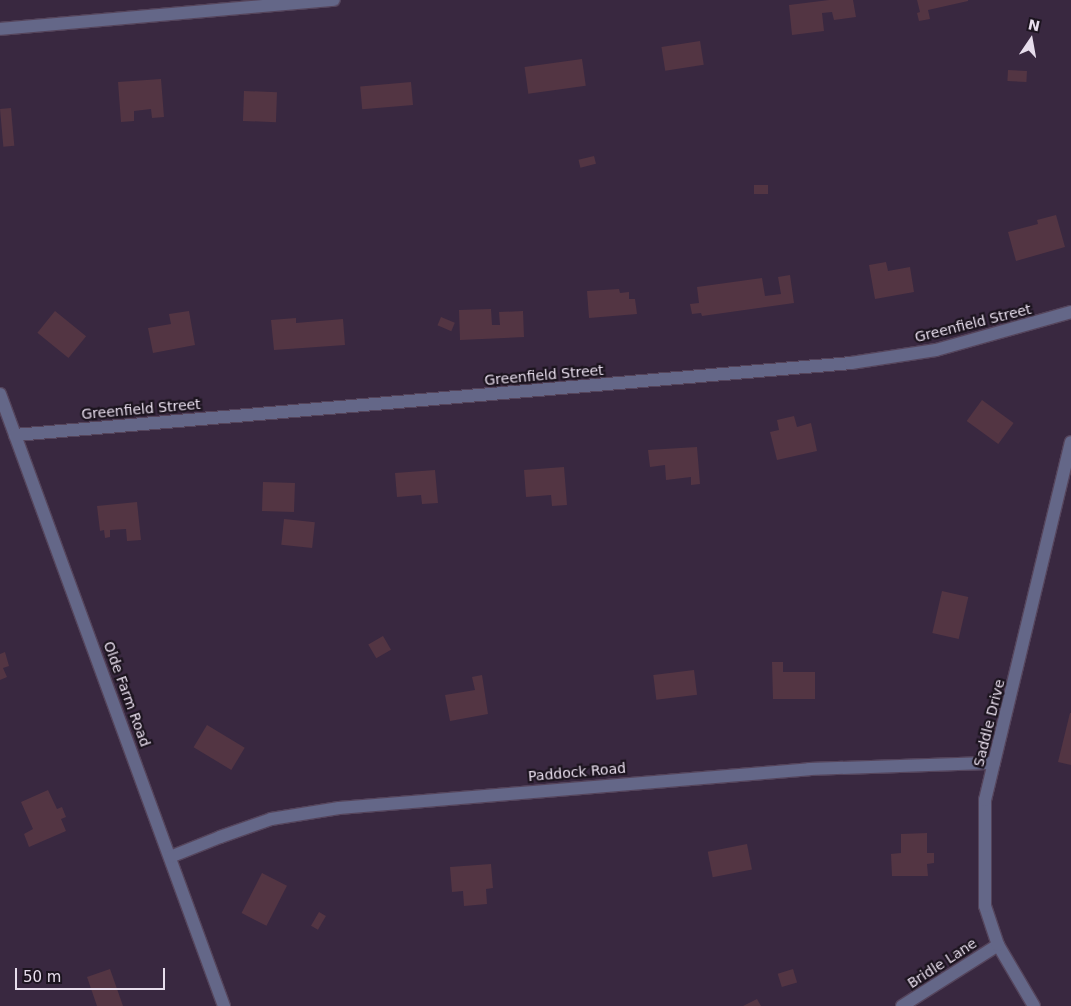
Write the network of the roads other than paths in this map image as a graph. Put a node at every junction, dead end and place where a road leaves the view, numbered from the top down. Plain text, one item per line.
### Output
1 (334, 0) edge
2 (0, 29) edge
3 (1071, 312) edge
4 (0, 394) edge
5 (15, 435) junction
6 (1071, 442) edge
7 (994, 763) junction
8 (170, 857) junction
9 (998, 945) junction
10 (224, 1006) edge
11 (902, 1006) edge
12 (1034, 1006) edge

1 - 2 street
3 - 5 street, Greenfield Street
4 - 5 street, Olde Farm Road
5 - 8 street, Olde Farm Road
6 - 7 street, Saddle Drive
7 - 8 street, Paddock Road
7 - 9 street, Saddle Drive
8 - 10 street, Olde Farm Road
9 - 11 street, Bridle Lane
9 - 12 street, Saddle Drive

